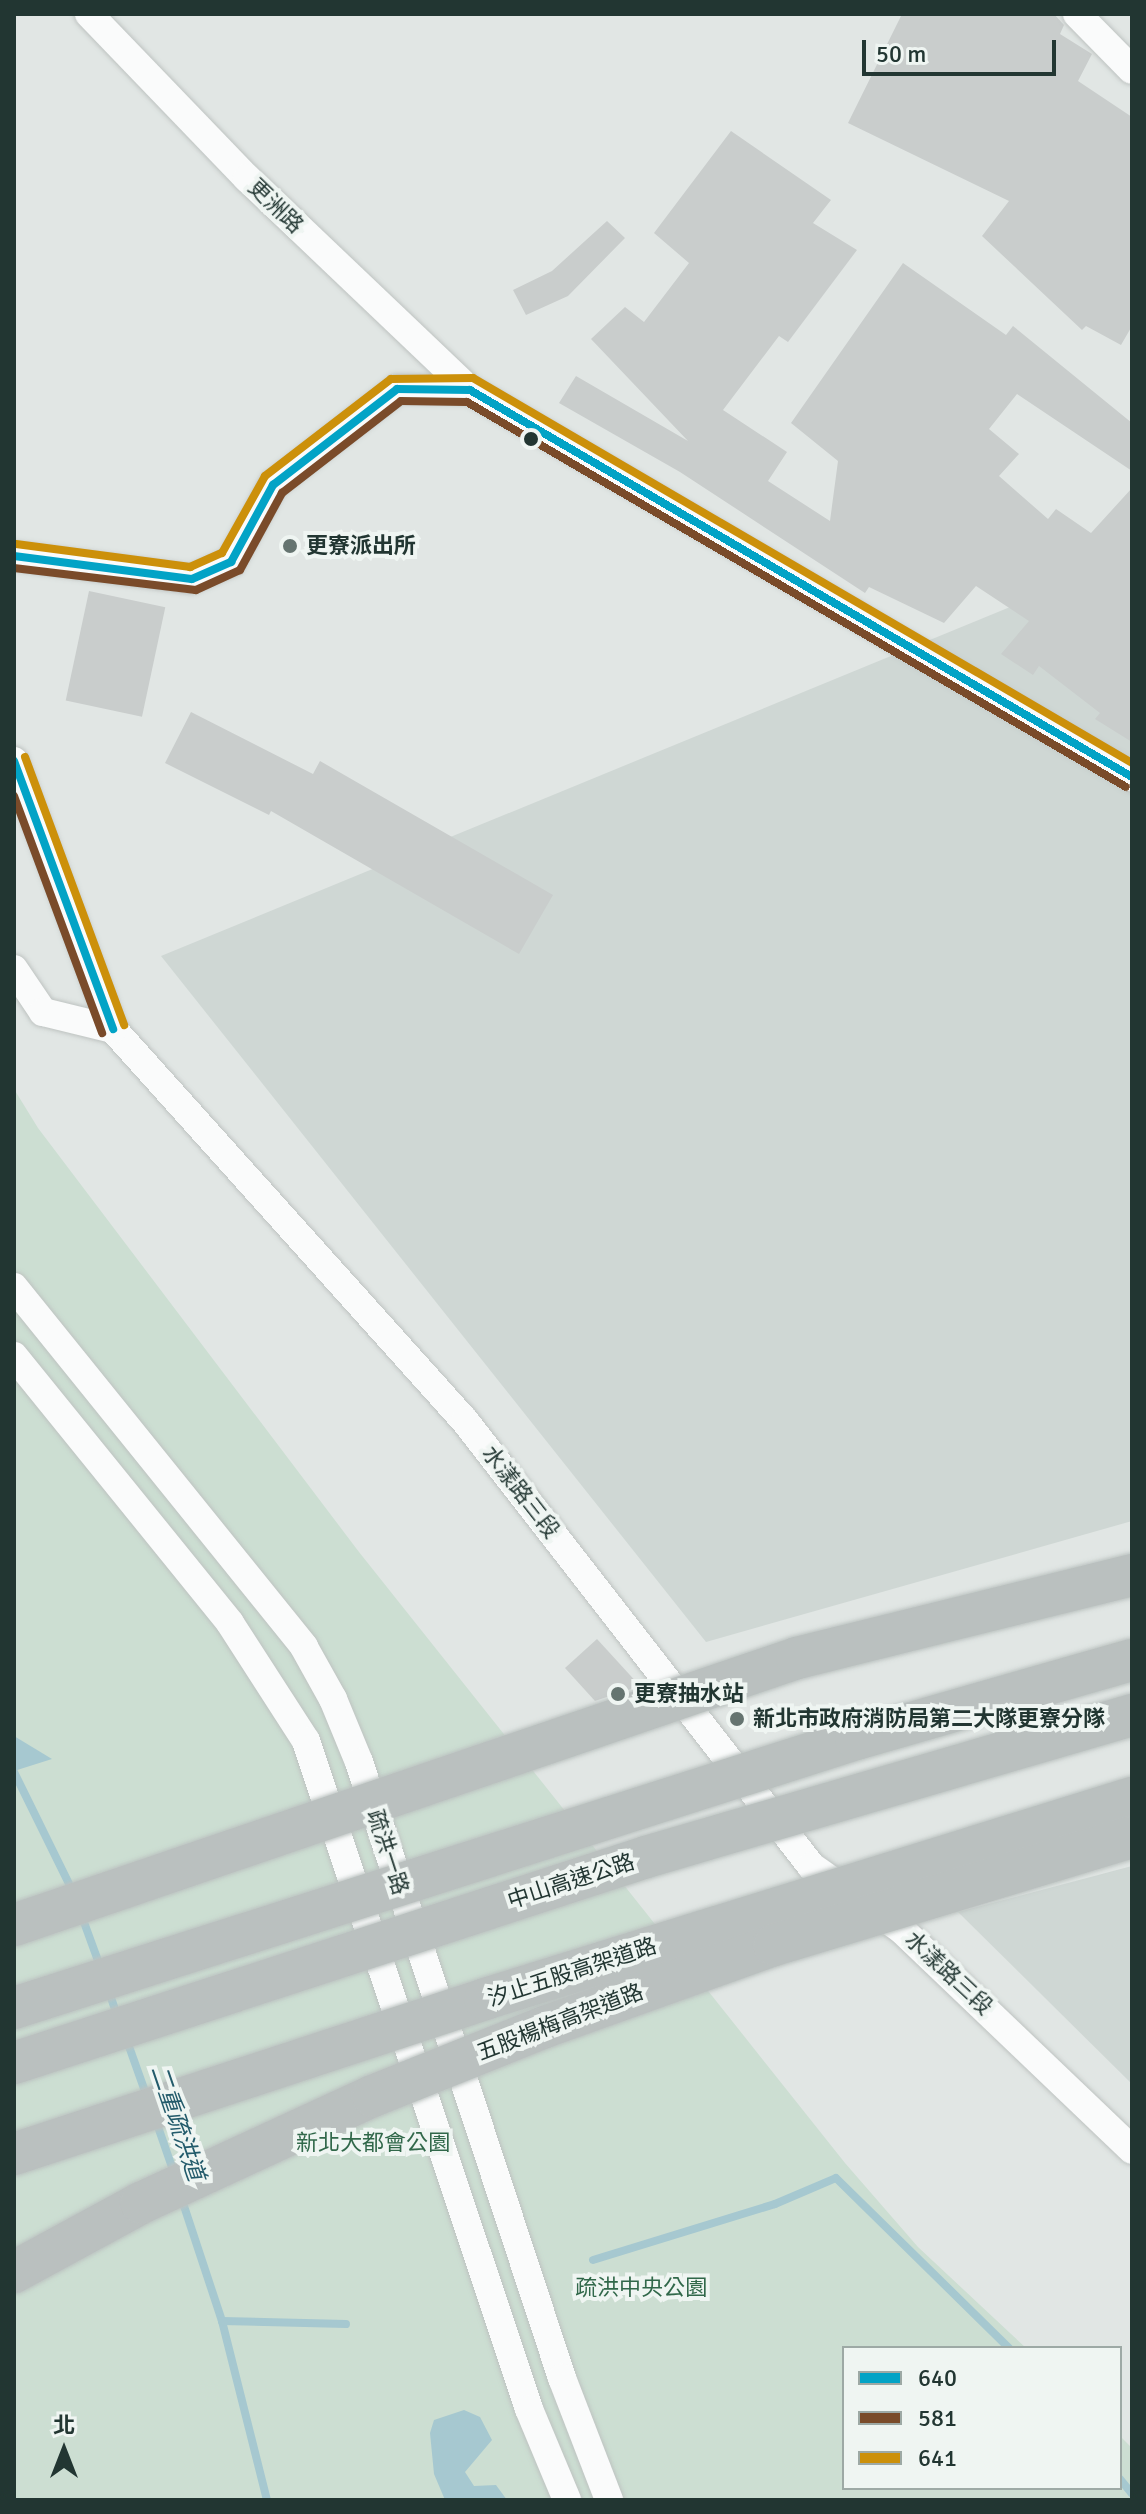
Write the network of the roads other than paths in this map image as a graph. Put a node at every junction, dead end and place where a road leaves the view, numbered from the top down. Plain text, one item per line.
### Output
1 (89, 14) edge
2 (1077, 14) edge
3 (1132, 70) edge
4 (470, 390) junction
5 (14, 556) edge
6 (14, 761) edge
7 (1132, 777) edge
8 (14, 969) edge
9 (113, 1029) junction
10 (14, 1287) edge
11 (14, 1356) edge
12 (1132, 1575) edge
13 (1132, 1660) edge
14 (1132, 1715) edge
15 (1132, 1798) edge
16 (1132, 1837) edge
17 (14, 1925) edge
18 (14, 2008) edge
19 (14, 2063) edge
20 (1132, 2150) edge
21 (14, 2154) edge
22 (14, 2272) edge
23 (567, 2500) edge
24 (609, 2500) edge

1 - 4 street, 更洲路
2 - 3 street
4 - 5 street
4 - 7 street, 更洲路
6 - 9 street, 水漾路三段
8 - 9 street
9 - 20 street, 水漾路三段
10 - 24 street, 疏洪一路
11 - 23 street, 疏洪一路
12 - 17 highway, bridge
13 - 18 highway, bridge
14 - 19 highway, 中山高速公路, bridge
15 - 21 highway, 汐止五股高架道路, bridge
16 - 22 highway, 五股楊梅高架道路, bridge

